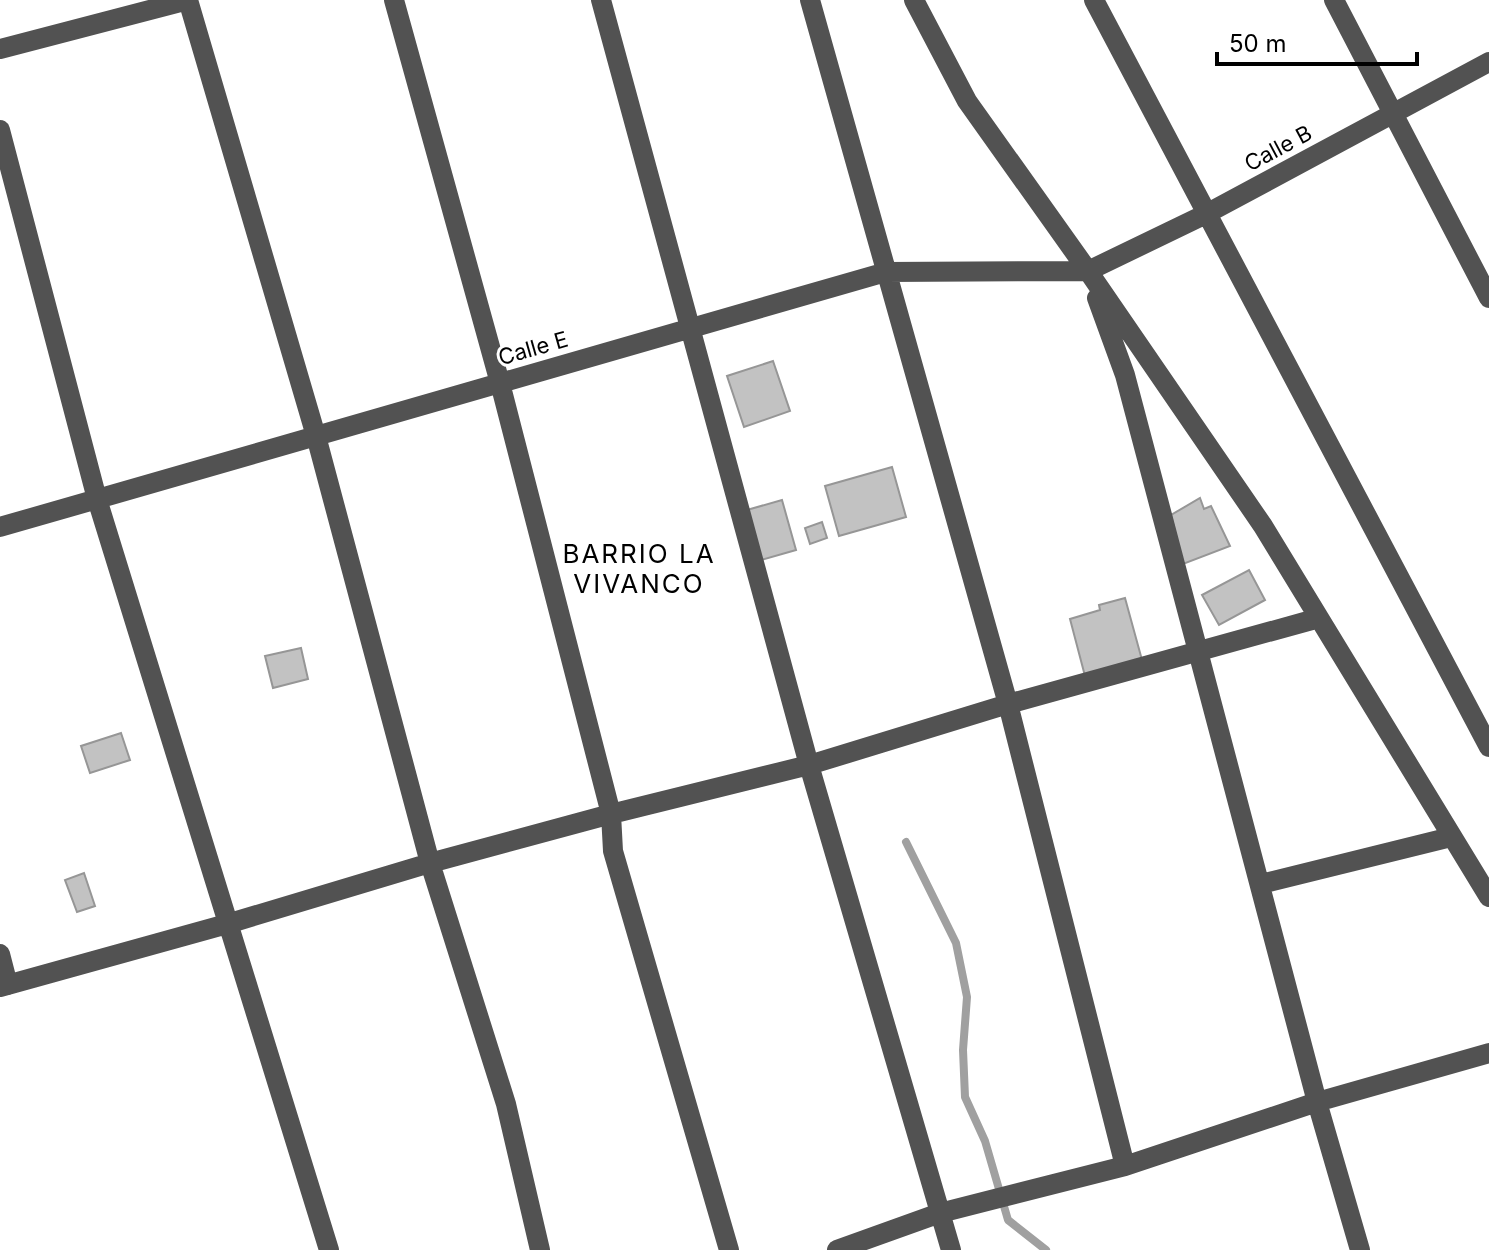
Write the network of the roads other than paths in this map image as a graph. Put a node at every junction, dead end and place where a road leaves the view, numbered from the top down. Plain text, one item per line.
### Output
1 (188, 0) edge
2 (394, 0) edge
3 (601, 0) edge
4 (810, 0) edge
5 (914, 0) edge
6 (1094, 0) edge
7 (1334, 0) edge
8 (0, 49) edge
9 (1489, 62) edge
10 (1393, 113) junction
11 (0, 130) edge
12 (1206, 214) junction
13 (1088, 271) junction
14 (886, 272) junction
15 (1489, 298) edge
16 (691, 327) junction
17 (500, 383) junction
18 (316, 436) junction
19 (97, 499) junction
20 (0, 527) edge
21 (1319, 618) junction
22 (1197, 650) junction
23 (1008, 704) junction
24 (1489, 747) edge
25 (809, 765) junction
26 (611, 814) junction
27 (1451, 837) junction
28 (430, 863) junction
29 (1261, 884) junction
30 (1489, 897) edge
31 (227, 924) junction
32 (0, 954) edge
33 (4, 986) edge
34 (1489, 1053) edge
35 (1317, 1102) junction
36 (1125, 1166) junction
37 (940, 1213) junction
38 (329, 1250) edge
39 (540, 1250) edge
40 (729, 1250) edge
41 (837, 1250) edge
42 (951, 1250) edge
43 (1360, 1250) edge

1 - 8 street
1 - 18 street
2 - 17 street
3 - 16 street
4 - 14 street
5 - 13 street
6 - 12 street
7 - 10 street
9 - 10 street, Calle B
10 - 12 street, Calle B
10 - 15 street
11 - 19 street
12 - 13 street, Calle B
12 - 24 street
13 - 14 street, Calle E
13 - 21 street
13 - 22 street
14 - 16 street, Calle E
14 - 23 street
16 - 17 street, Calle E
16 - 25 street
17 - 18 street, Calle E
17 - 26 street
18 - 19 street, Calle E
18 - 28 street
19 - 20 street, Calle E
19 - 31 street
21 - 22 street
21 - 27 street
22 - 23 street
22 - 29 street
23 - 25 street
23 - 36 street
25 - 26 street
25 - 37 street
26 - 28 street
26 - 40 street
27 - 29 street
27 - 30 street
28 - 31 street
28 - 39 street
29 - 35 street
31 - 33 street
31 - 38 street
32 - 33 street
34 - 35 street
35 - 36 street
35 - 43 street
36 - 37 street
37 - 41 street
37 - 42 street

